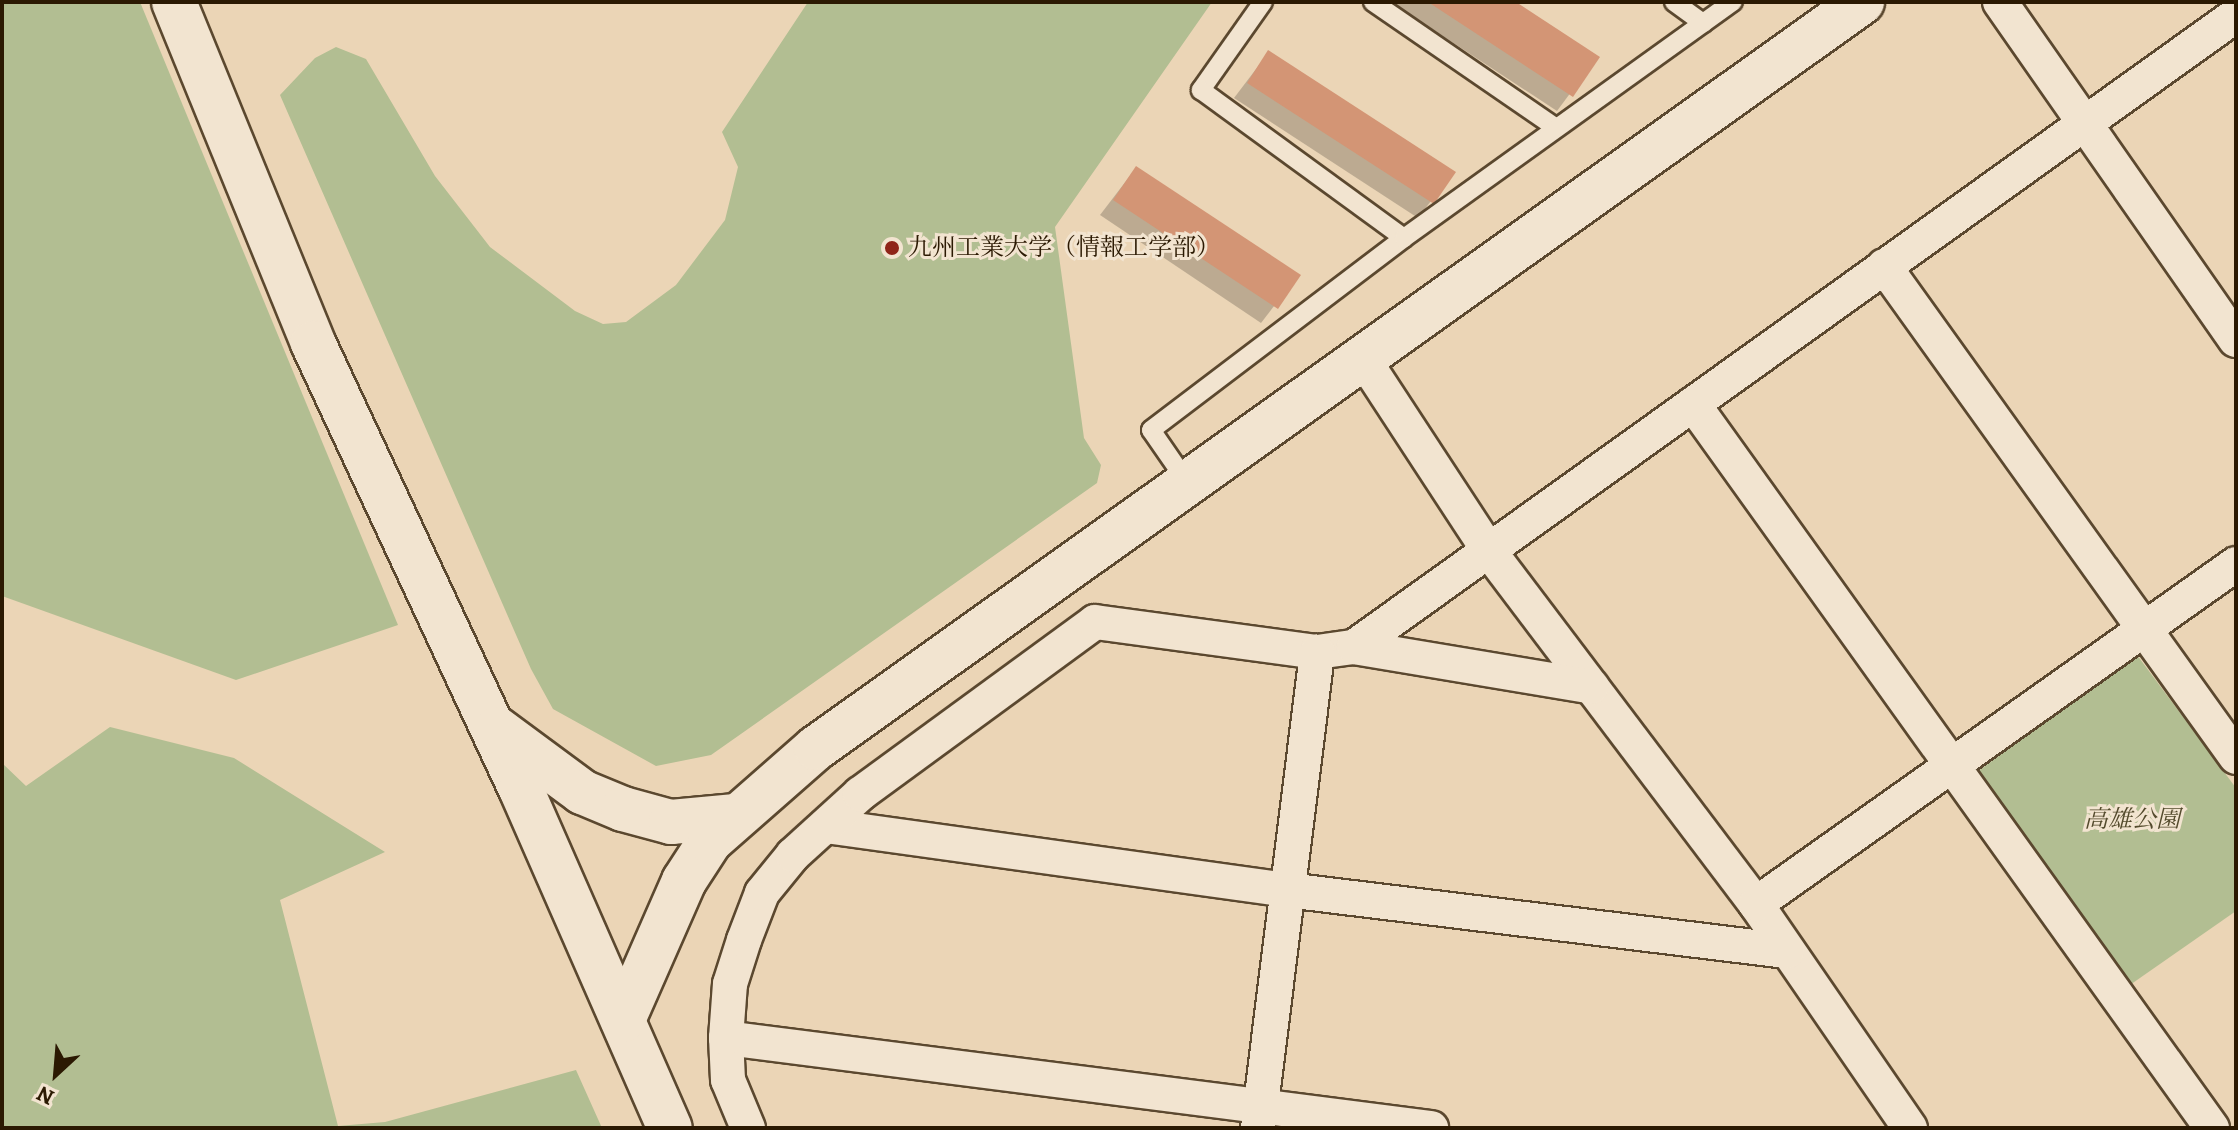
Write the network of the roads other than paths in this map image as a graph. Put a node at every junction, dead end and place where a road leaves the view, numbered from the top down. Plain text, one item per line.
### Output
1 (174, 2) edge
2 (1263, 2) edge
3 (1373, 2) edge
4 (1674, 2) edge
5 (1733, 2) edge
6 (1862, 2) edge
7 (2000, 2) edge
8 (2236, 15) edge
9 (1703, 23) junction
10 (2082, 124) junction
11 (1556, 128) junction
12 (1404, 238) junction
13 (1884, 266) junction
14 (2225, 300) edge
15 (2236, 340) edge
16 (1364, 360) junction
17 (1693, 404) junction
18 (1187, 482) junction
19 (1489, 551) junction
20 (2236, 564) edge
21 (2145, 629) junction
22 (1354, 647) junction
23 (1317, 652) junction
24 (1592, 687) junction
25 (490, 723) junction
26 (2236, 757) edge
27 (1950, 766) junction
28 (736, 816) junction
29 (826, 826) junction
30 (1287, 890) junction
31 (1756, 904) junction
32 (1787, 951) junction
33 (623, 1020) junction
34 (726, 1038) junction
35 (1259, 1117) edge
36 (670, 1128) edge
37 (748, 1128) edge
38 (1431, 1128) edge
39 (1910, 1128) edge
40 (2212, 1128) edge

1 - 25 street
2 - 12 lane
3 - 11 lane
4 - 9 lane
5 - 9 lane
6 - 16 street
7 - 10 street
8 - 10 street
9 - 11 lane
10 - 13 street
10 - 14 street
11 - 12 lane
12 - 18 lane
13 - 17 street
13 - 21 street
14 - 15 street
16 - 18 street
16 - 19 street
17 - 19 street
17 - 27 street
18 - 28 street
19 - 22 street
19 - 24 street
20 - 21 street
21 - 26 street
21 - 27 street
22 - 23 street
22 - 24 street
23 - 29 street
23 - 30 street
24 - 31 street
25 - 28 street
25 - 33 street
27 - 31 street
27 - 40 street
28 - 33 street
29 - 30 street
29 - 34 street
30 - 32 street
30 - 35 street
31 - 32 street
32 - 39 street
33 - 36 street
34 - 35 street
34 - 37 street
35 - 38 street

